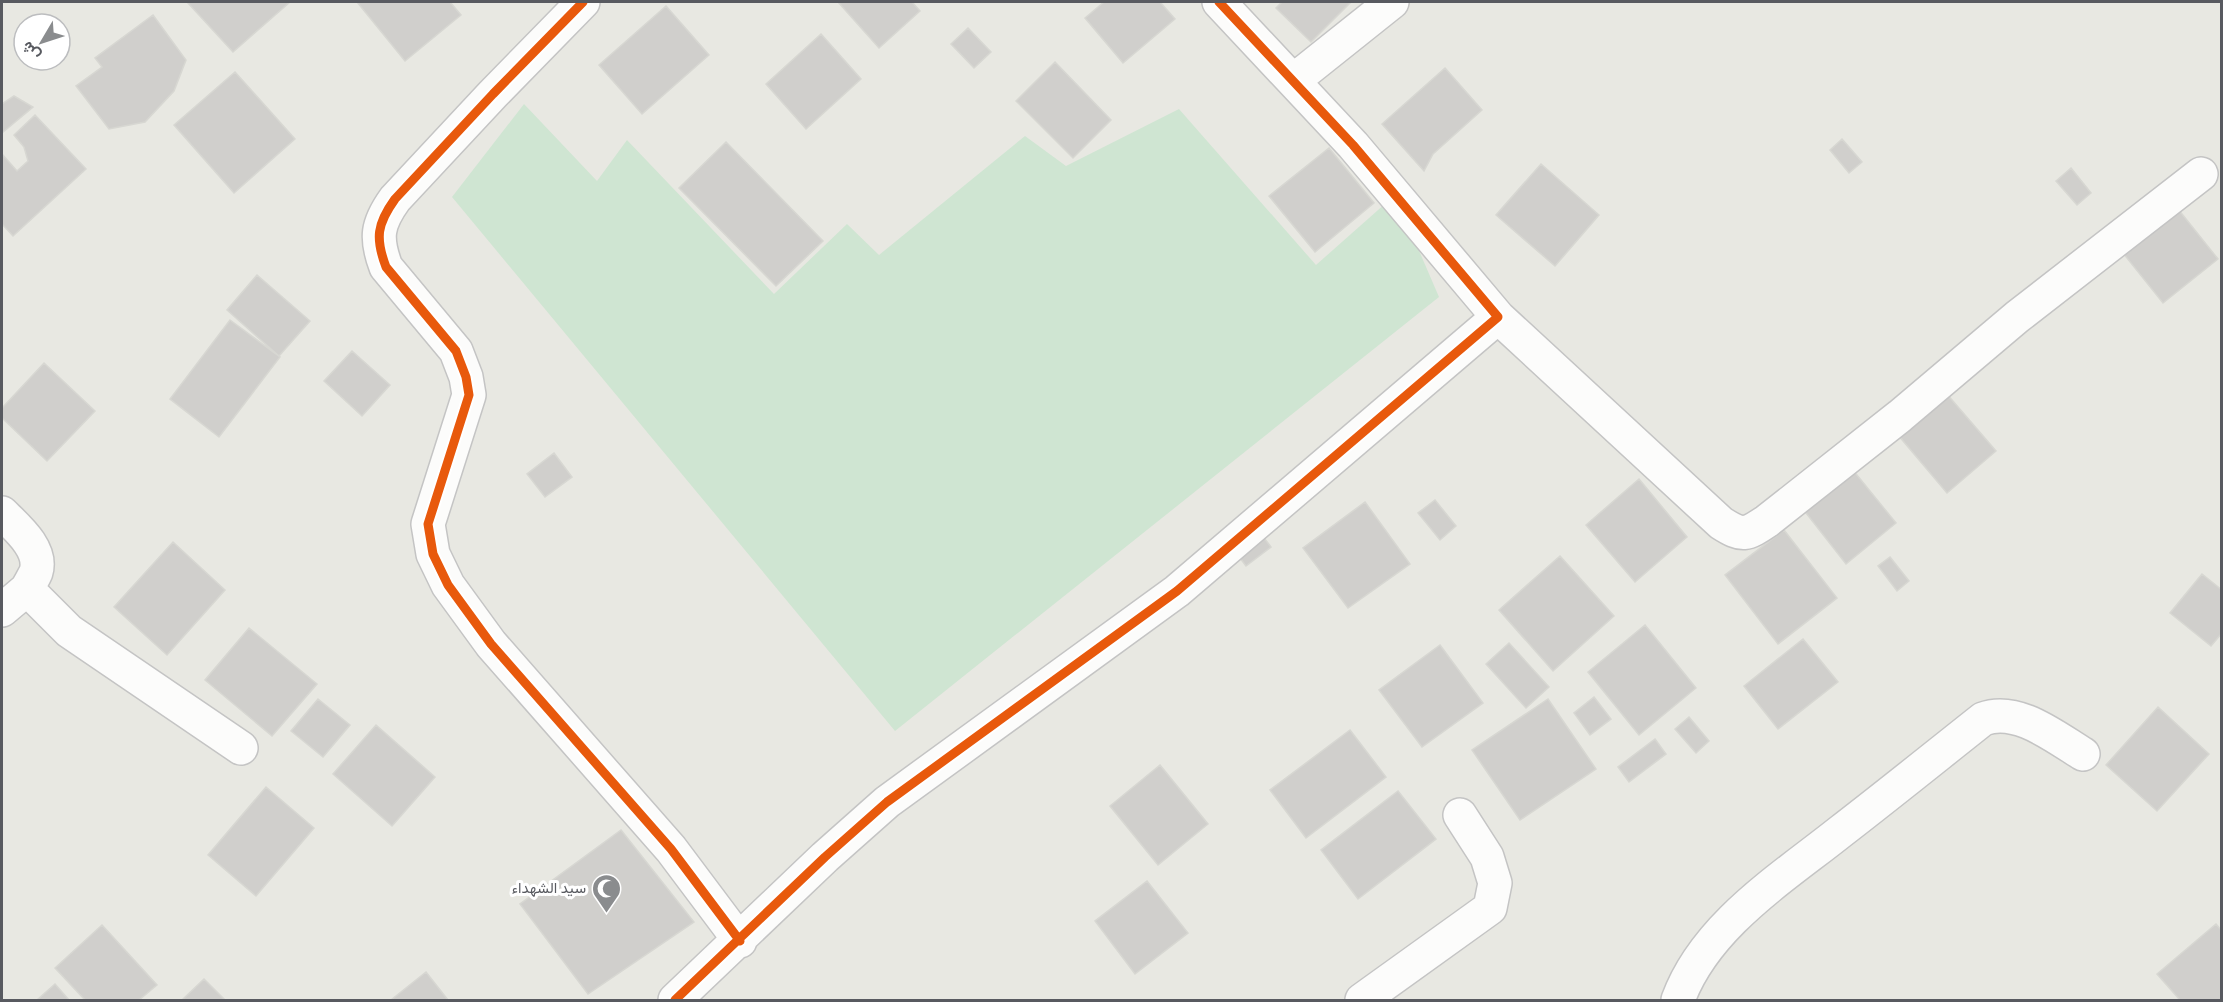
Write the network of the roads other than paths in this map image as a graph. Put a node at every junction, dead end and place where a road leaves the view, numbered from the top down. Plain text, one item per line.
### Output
1 (583, 2) edge
2 (1219, 2) edge
3 (1392, 2) edge
4 (1293, 81) junction
5 (2201, 174) dead end
6 (1497, 317) junction
7 (2, 513) edge
8 (27, 589) junction
9 (2, 610) edge
10 (241, 748) dead end
11 (2083, 754) dead end
12 (1460, 815) dead end
13 (740, 941) junction
14 (675, 1000) edge
15 (1362, 1000) edge
16 (1678, 1000) edge

1 - 13 street
2 - 4 street
3 - 4 street
4 - 6 street
5 - 6 street
6 - 13 street
7 - 8 street
8 - 9 street
8 - 10 street
11 - 16 street
12 - 15 street
13 - 14 street

